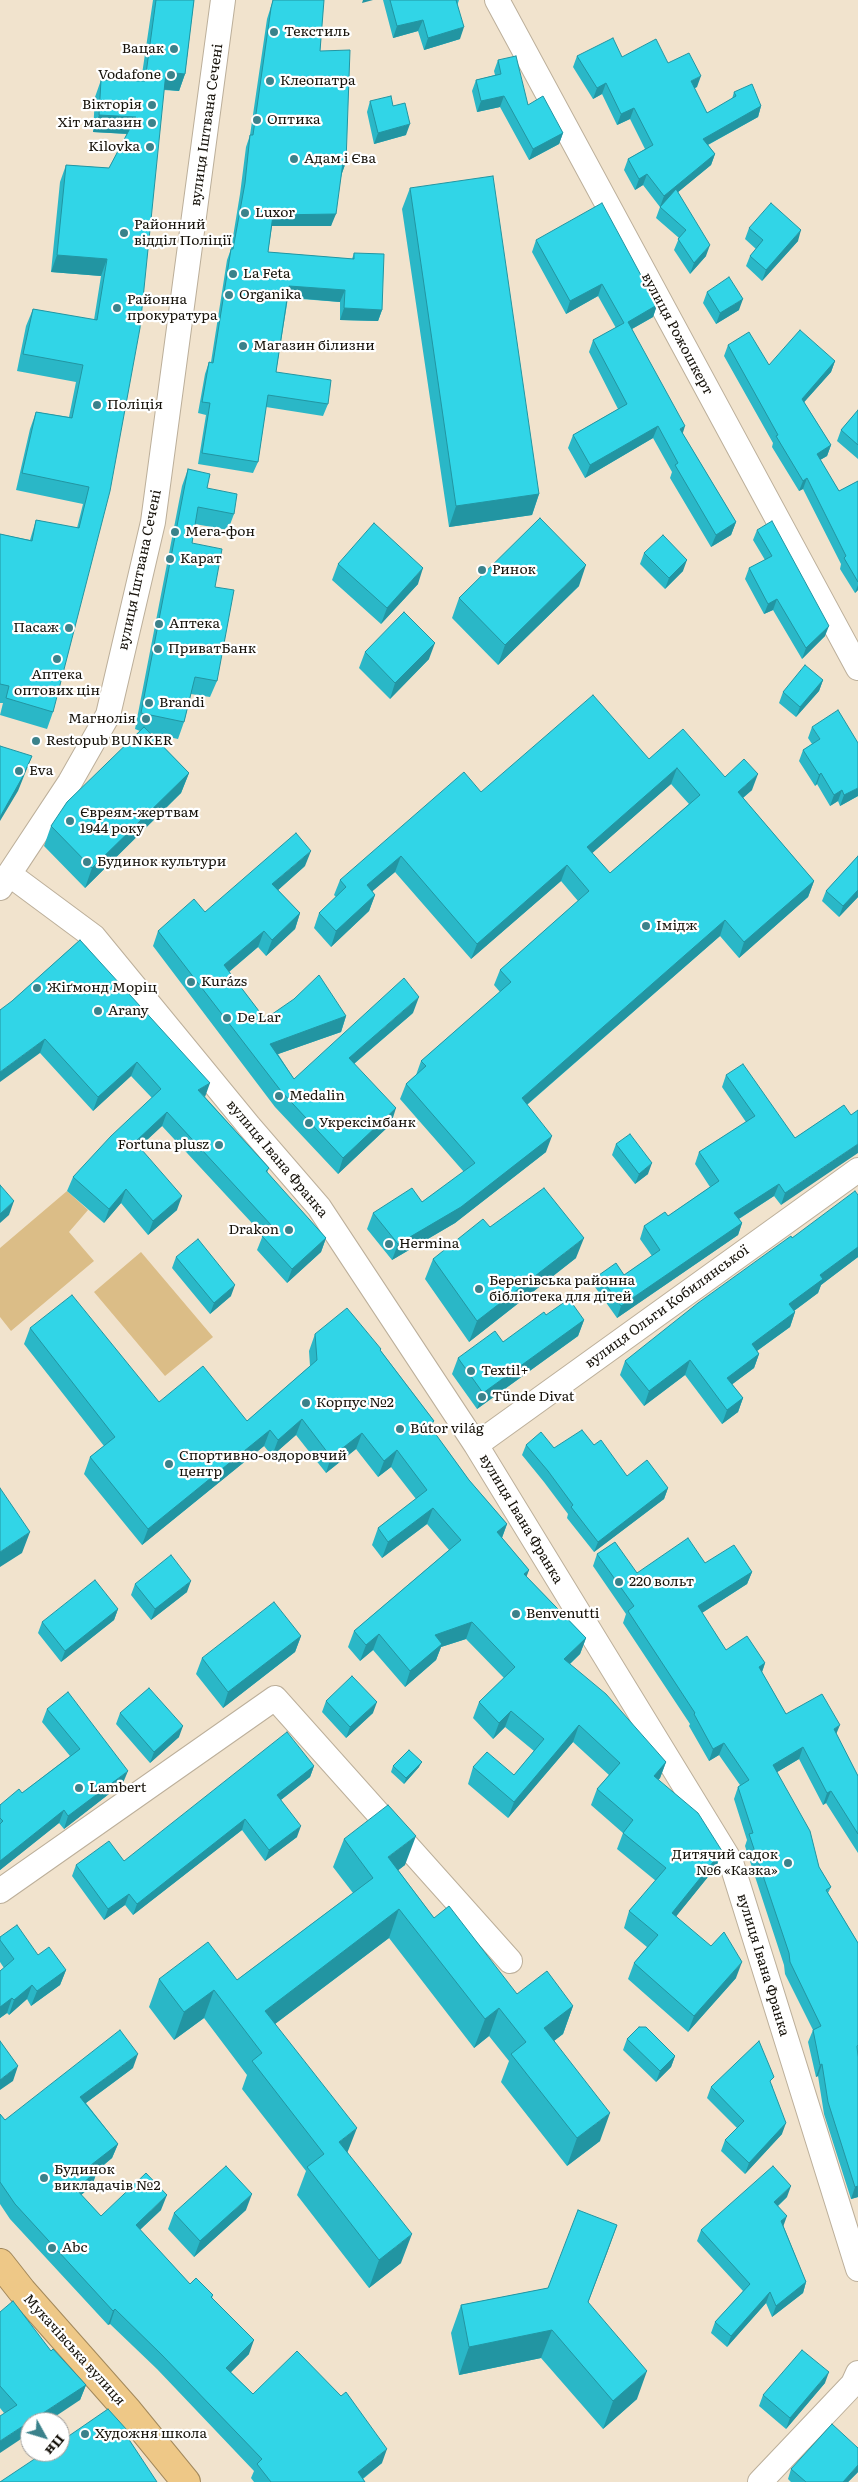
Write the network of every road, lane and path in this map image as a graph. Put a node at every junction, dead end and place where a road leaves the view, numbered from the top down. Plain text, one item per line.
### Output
1 (223, 0) edge
2 (497, 0) edge
3 (858, 668) edge
4 (5, 881) edge
5 (858, 1170) edge
6 (476, 1445) junction
7 (0, 1891) edge
8 (510, 1961) dead end
9 (0, 2263) edge
10 (858, 2269) edge
11 (858, 2373) edge
12 (186, 2482) edge
13 (760, 2482) edge

1 - 4 street, вулиця Іштвана Сечені
2 - 3 street, вулиця Рожошкерт
4 - 6 street, вулиця Івана Франка
5 - 6 street, вулиця Ольги Кобилянської
6 - 10 street, вулиця Івана Франка
7 - 8 street
9 - 12 highway, Мукачівська вулиця
11 - 13 street

